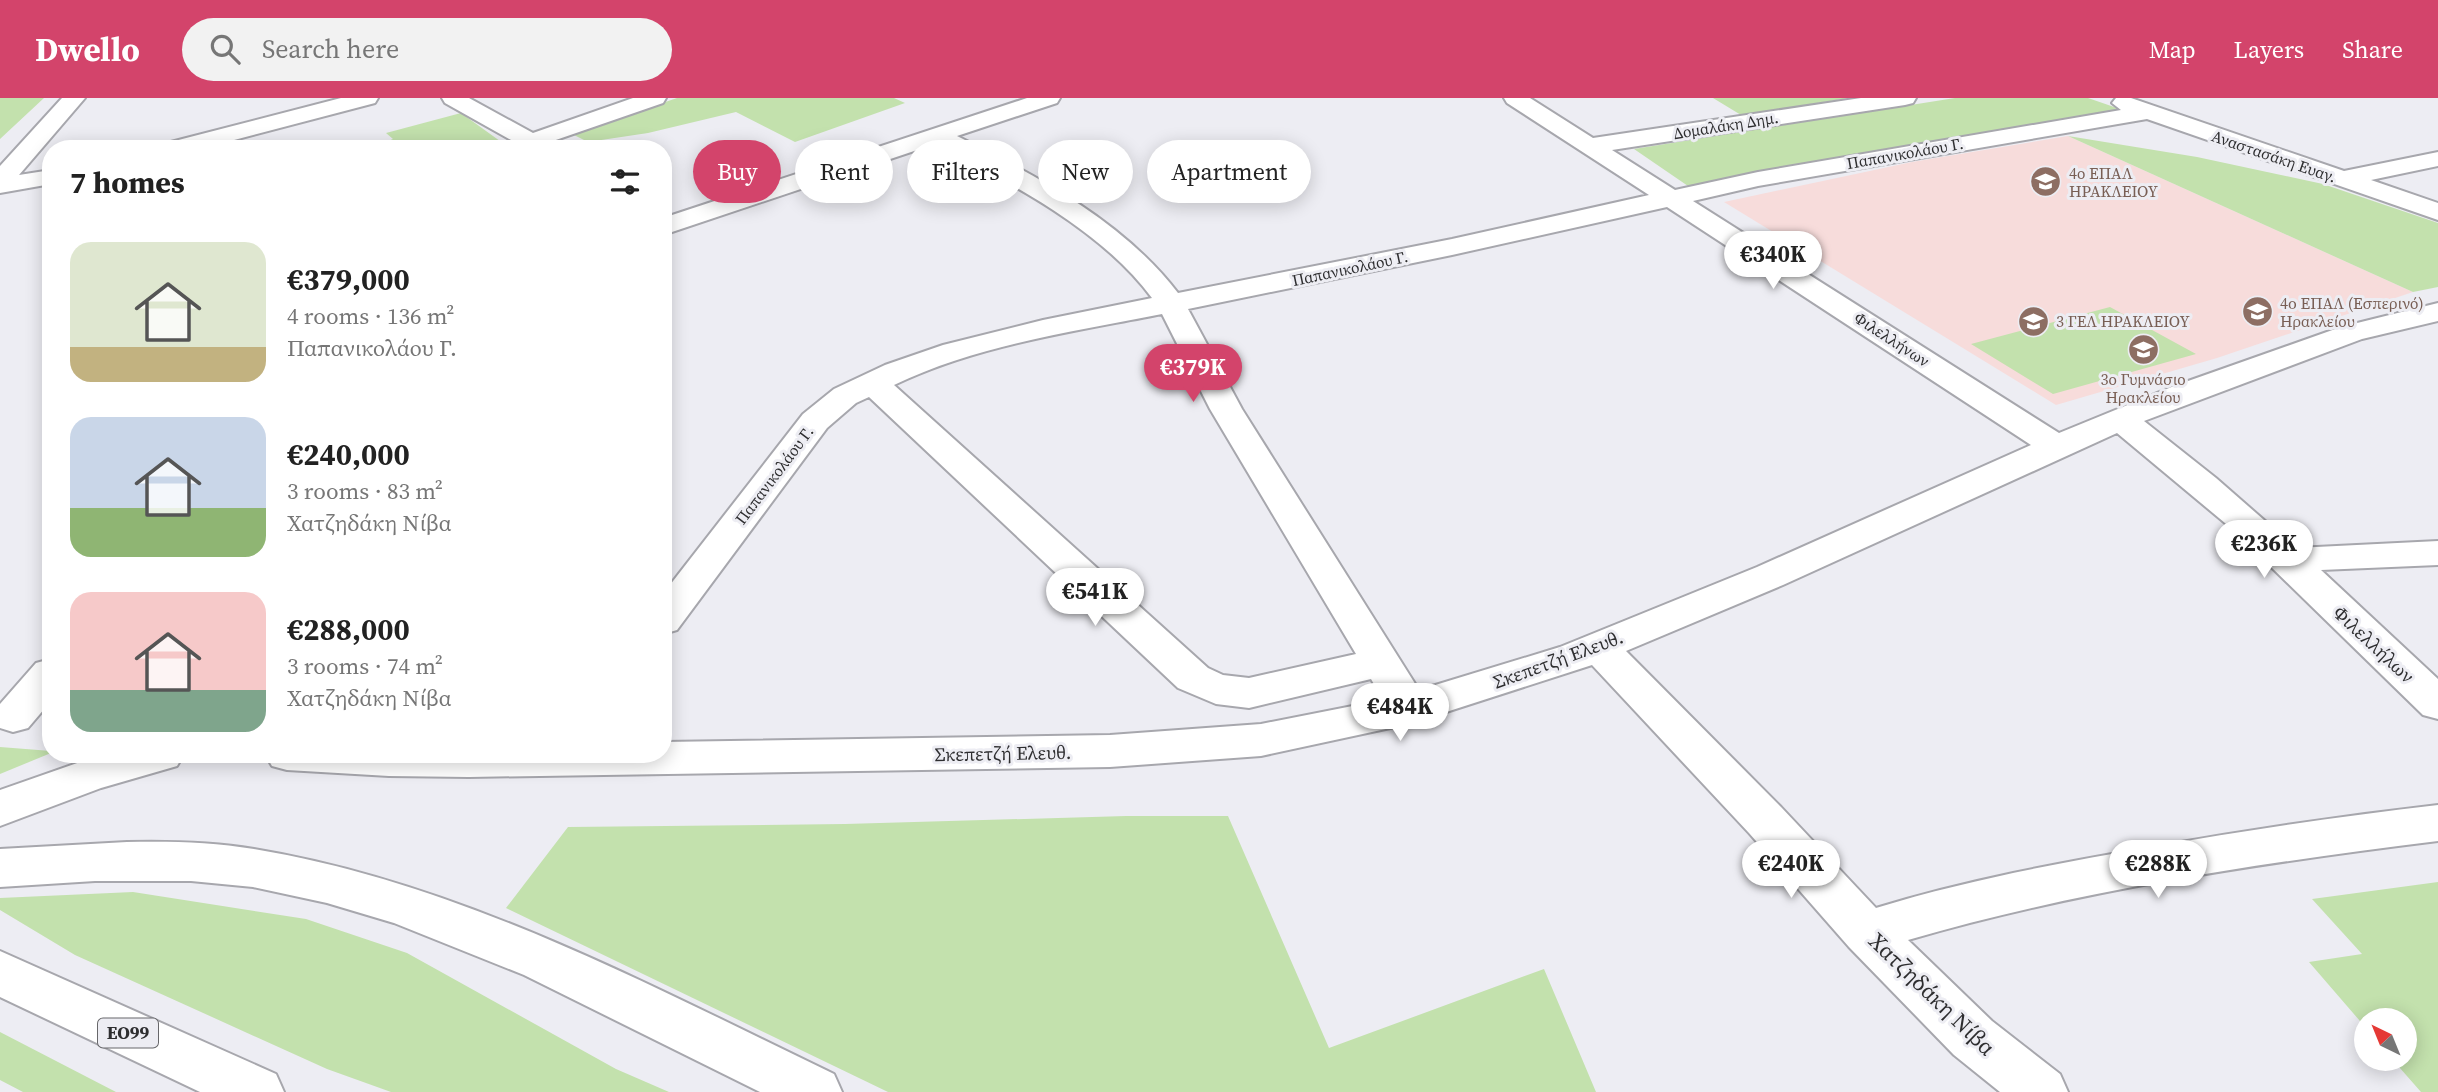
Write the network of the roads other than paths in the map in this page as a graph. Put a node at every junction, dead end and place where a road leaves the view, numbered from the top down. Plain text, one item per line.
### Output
1 (74, 98) edge
2 (367, 98) edge
3 (453, 98) edge
4 (655, 98) edge
5 (1049, 98) edge
6 (1515, 98) edge
7 (1905, 98) edge
8 (2110, 98) edge
9 (2147, 112) junction
10 (938, 136) junction
11 (206, 140) edge
12 (529, 140) edge
13 (550, 140) edge
14 (1588, 146) junction
15 (2438, 159) edge
16 (42, 178) edge
17 (2342, 180) junction
18 (0, 183) edge
19 (1673, 197) junction
20 (2438, 212) edge
21 (672, 220) edge
22 (1171, 305) junction
23 (2438, 312) edge
24 (872, 382) junction
25 (2120, 419) junction
26 (2056, 446) junction
27 (2438, 553) edge
28 (2286, 560) junction
29 (672, 609) edge
30 (1598, 647) junction
31 (1382, 662) junction
32 (42, 686) edge
33 (2438, 704) edge
34 (1409, 709) junction
35 (21, 718) edge
36 (672, 757) edge
37 (131, 763) edge
38 (0, 808) edge
39 (2438, 822) edge
40 (0, 868) edge
41 (1867, 932) junction
42 (0, 973) edge
43 (257, 1092) edge
44 (816, 1092) edge
45 (2041, 1092) edge

1 - 18 street
2 - 11 street
3 - 12 street
4 - 13 street
5 - 10 street
6 - 14 street, Φιλελλήνων
7 - 14 street, Δομαλάκη Δημ.
8 - 9 street, Αναστασάκη Ευαγ.
9 - 17 street, Αναστασάκη Ευαγ.
9 - 19 street, Παπανικολάου Γ.
10 - 21 street
10 - 22 street
14 - 19 street, Φιλελλήνων
15 - 17 street
16 - 18 street
17 - 20 street, Αναστασάκη Ευαγ.
19 - 22 street, Παπανικολάου Γ.
19 - 26 street, Φιλελλήνων
22 - 24 street, Παπανικολάου Γ.
22 - 31 street
23 - 25 street, Σκεπετζή Ελευθ.
24 - 29 street, Παπανικολάου Γ.
24 - 31 street
25 - 26 street, Σκεπετζή Ελευθ.
25 - 28 street, Φιλελλήλων
26 - 30 street, Σκεπετζή Ελευθ.
27 - 28 street
28 - 33 street, Φιλελλήλων
30 - 34 street, Σκεπετζή Ελευθ.
30 - 41 street, Χατζηδάκη Νίβα
31 - 34 street
32 - 35 street
34 - 36 street, Σκεπετζή Ελευθ.
37 - 38 street
39 - 41 street
40 - 44 street
41 - 45 street, Χατζηδάκη Νίβα
42 - 43 street, ΕΟ99

